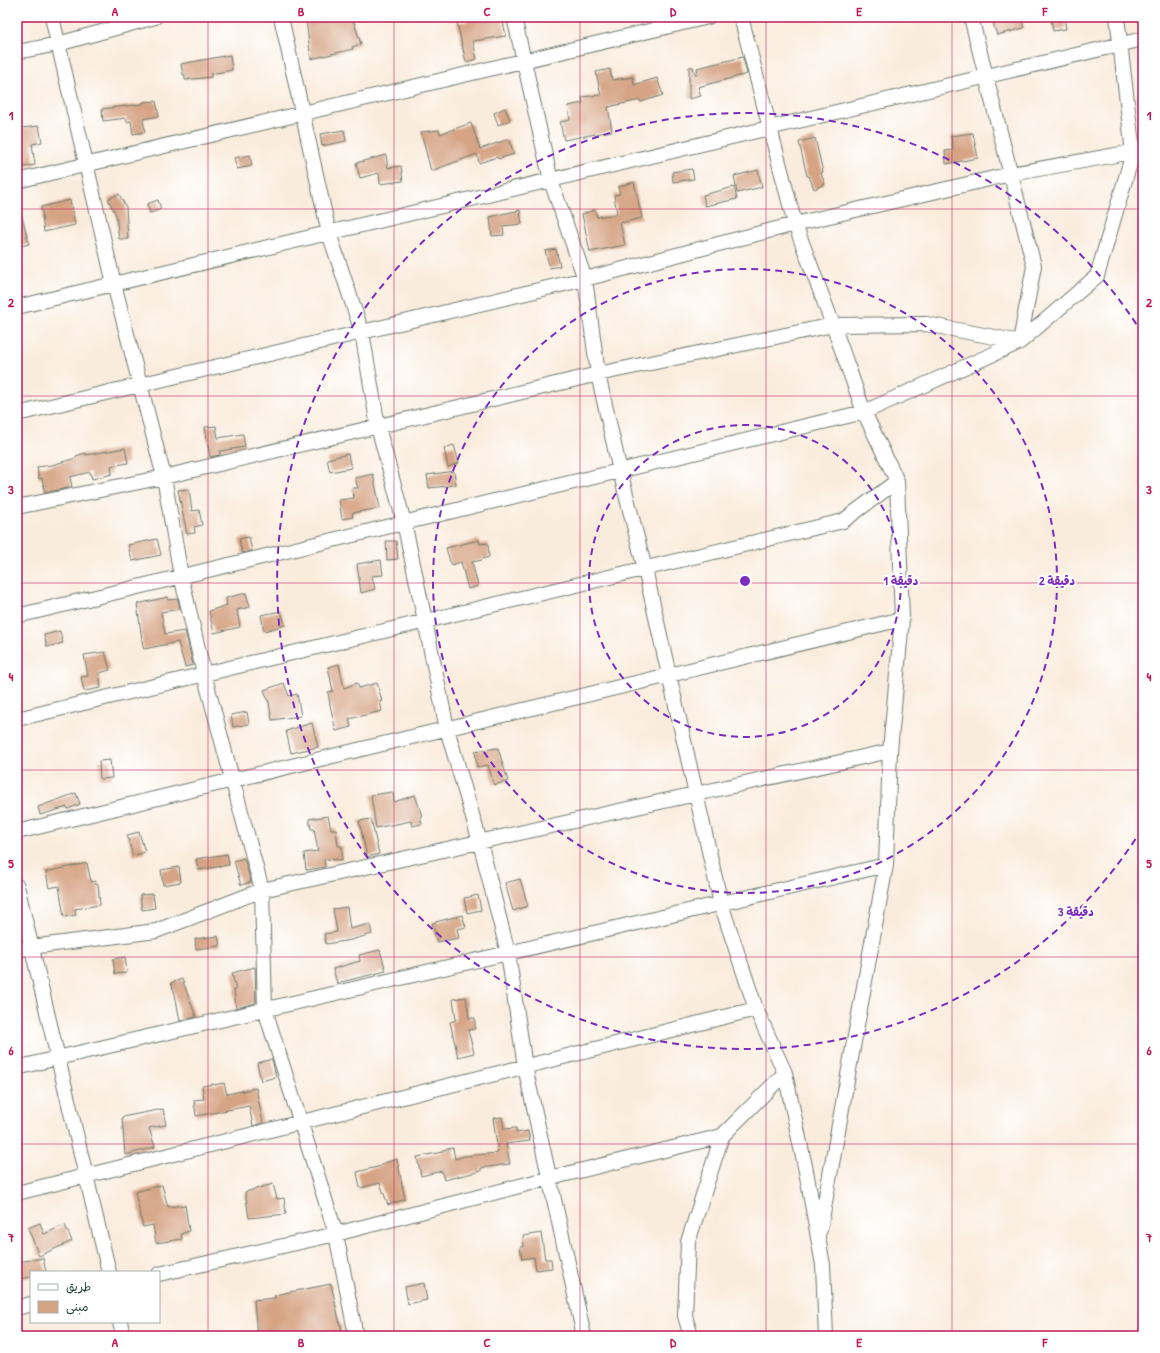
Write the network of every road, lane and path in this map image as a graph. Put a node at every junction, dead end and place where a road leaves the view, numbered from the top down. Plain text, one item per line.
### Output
1 (52, 17) edge
2 (155, 17) edge
3 (281, 17) edge
4 (514, 17) edge
5 (708, 17) edge
6 (741, 17) edge
7 (970, 17) edge
8 (1117, 17) edge
9 (1143, 40) edge
10 (58, 44) junction
11 (1120, 44) junction
12 (17, 52) edge
13 (524, 61) junction
14 (986, 76) junction
15 (302, 113) junction
16 (769, 128) junction
17 (1138, 151) edge
18 (86, 164) junction
19 (1011, 174) junction
20 (17, 181) edge
21 (551, 181) junction
22 (795, 224) junction
23 (329, 233) junction
24 (585, 279) junction
25 (114, 284) junction
26 (17, 307) edge
27 (833, 325) junction
28 (362, 332) junction
29 (1020, 342) junction
30 (598, 374) junction
31 (140, 385) junction
32 (864, 412) junction
33 (17, 414) edge
34 (378, 427) junction
35 (620, 471) junction
36 (164, 477) junction
37 (897, 481) junction
38 (17, 507) edge
39 (404, 522) junction
40 (645, 569) junction
41 (181, 576) junction
42 (17, 616) edge
43 (902, 619) junction
44 (426, 621) junction
45 (204, 674) junction
46 (668, 675) junction
47 (17, 719) edge
48 (447, 729) junction
49 (890, 751) junction
50 (232, 780) junction
51 (696, 794) junction
52 (17, 832) edge
53 (480, 842) junction
54 (886, 865) junction
55 (17, 886) edge
56 (262, 890) junction
57 (721, 904) junction
58 (31, 947) junction
59 (17, 950) edge
60 (508, 953) junction
61 (756, 1009) junction
62 (265, 1010) junction
63 (57, 1058) junction
64 (525, 1067) junction
65 (17, 1068) edge
66 (785, 1073) junction
67 (302, 1122) junction
68 (722, 1136) junction
69 (86, 1176) junction
70 (550, 1178) junction
71 (17, 1193) edge
72 (336, 1234) junction
73 (819, 1241) junction
74 (109, 1271) edge
75 (160, 1274) edge
76 (30, 1304) edge
77 (17, 1308) edge
78 (120, 1323) edge
79 (123, 1336) edge
80 (356, 1336) edge
81 (584, 1336) edge
82 (691, 1336) edge
83 (826, 1336) edge

1 - 10 street
2 - 10 street
3 - 15 street
4 - 13 street
5 - 13 street
6 - 16 street
7 - 14 street
8 - 11 street
9 - 11 street
10 - 12 street
10 - 18 street
11 - 14 street
11 - 17 street
13 - 15 street
13 - 21 street
14 - 16 street
14 - 19 street
15 - 18 street
15 - 23 street
16 - 21 street
16 - 22 street
17 - 19 street
17 - 29 street
18 - 20 street
18 - 25 street
19 - 22 street
19 - 29 street
21 - 23 street
21 - 24 street
22 - 24 street
22 - 27 street
23 - 25 street
23 - 28 street
24 - 28 street
24 - 30 street
25 - 26 street
25 - 31 street
27 - 29 street
27 - 30 street
27 - 32 street
28 - 31 street
28 - 34 street
29 - 32 street
30 - 34 street
30 - 35 street
31 - 33 street
31 - 36 street
32 - 35 street
32 - 37 street
34 - 36 street
34 - 39 street
35 - 39 street
35 - 40 street
36 - 38 street
36 - 41 street
37 - 40 street
37 - 43 street
39 - 41 street
39 - 44 street
40 - 44 street
40 - 46 street
41 - 42 street
41 - 45 street
43 - 46 street
43 - 49 street
44 - 45 street
44 - 48 street
45 - 47 street
45 - 50 street
46 - 48 street
46 - 51 street
48 - 50 street
48 - 53 street
49 - 51 street
49 - 54 street
50 - 52 street
50 - 56 street
51 - 53 street
51 - 57 street
53 - 56 street
53 - 60 street
54 - 57 street
54 - 73 street
55 - 58 street
56 - 58 street
56 - 62 street
57 - 60 street
57 - 61 street
58 - 59 street
58 - 63 street
60 - 62 street
60 - 64 street
61 - 64 street
61 - 66 street
62 - 63 street
62 - 67 street
63 - 65 street
63 - 69 street
64 - 67 street
64 - 70 street
66 - 68 street
66 - 73 street
67 - 69 street
67 - 72 street
68 - 70 street
68 - 82 street
69 - 71 street
69 - 74 street
70 - 72 street
70 - 81 street
72 - 75 street
72 - 80 street
73 - 83 street
76 - 77 street
78 - 79 street

